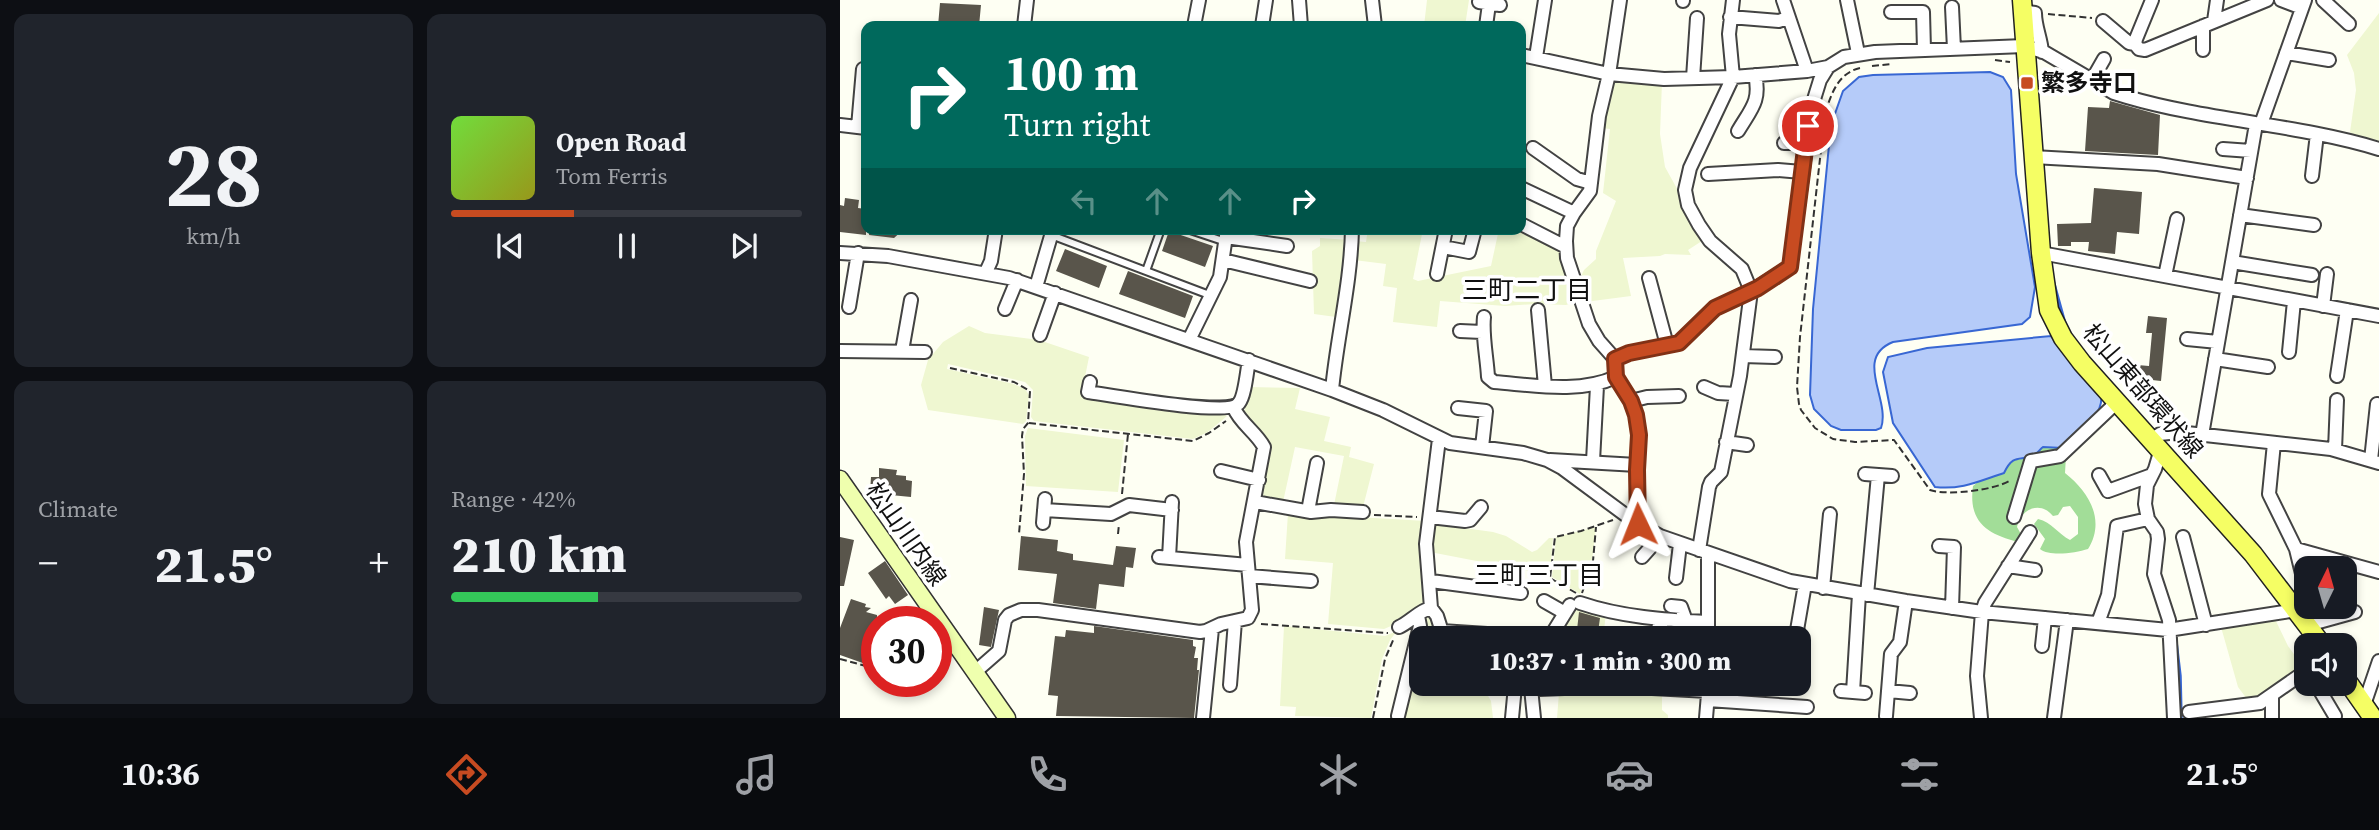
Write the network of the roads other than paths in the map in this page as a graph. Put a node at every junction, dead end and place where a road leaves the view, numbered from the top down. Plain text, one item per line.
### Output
1 (1027, 0) edge
2 (1199, 0) edge
3 (1266, 0) edge
4 (1298, 0) edge
5 (1372, 0) edge
6 (1545, 0) edge
7 (1620, 0) edge
8 (1732, 0) edge
9 (1783, 0) edge
10 (1847, 0) edge
11 (2152, 0) edge
12 (2217, 0) edge
13 (2267, 0) edge
14 (2281, 0) edge
15 (2323, 0) edge
16 (2249, 3) edge
17 (1490, 4) dead end
18 (2304, 4) edge
19 (1952, 7) dead end
20 (2026, 8) edge
21 (1891, 12) dead end
22 (1730, 17) junction
23 (1697, 18) dead end
24 (1787, 18) junction
25 (2103, 20) road end
26 (1025, 21) edge
27 (1196, 21) edge
28 (1263, 21) edge
29 (1300, 21) edge
30 (1375, 21) edge
31 (1487, 21) edge
32 (2209, 23) junction
33 (2349, 24) dead end
34 (2135, 44) junction
35 (2024, 46) junction
36 (1954, 49) junction
37 (1924, 50) junction
38 (2203, 50) dead end
39 (2042, 51) junction
40 (1858, 53) junction
41 (2286, 53) junction
42 (1526, 56) edge
43 (1536, 57) junction
44 (2104, 59) dead end
45 (2329, 60) dead end
46 (1828, 67) junction
47 (1807, 71) junction
48 (1609, 74) junction
49 (1755, 75) junction
50 (1733, 77) junction
51 (1693, 78) junction
52 (2092, 80) junction
53 (2259, 124) junction
54 (840, 125) edge
55 (861, 128) edge
56 (1738, 131) dead end
57 (2318, 134) junction
58 (1784, 143) dead end
59 (1806, 143) junction
60 (1533, 148) dead end
61 (2222, 149) dead end
62 (2379, 149) edge
63 (2251, 151) junction
64 (2033, 157) junction
65 (1802, 172) junction
66 (1708, 174) dead end
67 (2312, 176) dead end
68 (2247, 178) junction
69 (1591, 183) junction
70 (1526, 190) edge
71 (1574, 213) junction
72 (2240, 215) junction
73 (2176, 219) dead end
74 (2314, 225) dead end
75 (1526, 227) edge
76 (995, 235) edge
77 (1051, 235) edge
78 (1059, 235) edge
79 (1159, 235) edge
80 (1352, 235) edge
81 (1445, 235) edge
82 (1473, 235) edge
83 (1227, 236) edge
84 (1287, 246) dead end
85 (1443, 247) junction
86 (1566, 247) junction
87 (840, 253) edge
88 (2041, 253) junction
89 (858, 254) junction
90 (1223, 260) junction
91 (2232, 262) junction
92 (2306, 270) dead end
93 (1146, 271) junction
94 (986, 272) junction
95 (1437, 274) dead end
96 (2327, 274) dead end
97 (2165, 276) junction
98 (1017, 280) junction
99 (1310, 281) dead end
100 (1656, 284) dead end
101 (1036, 286) junction
102 (2227, 288) junction
103 (1751, 291) junction
104 (1055, 293) junction
105 (1212, 296) junction
106 (911, 300) dead end
107 (2294, 300) junction
108 (2323, 306) junction
109 (850, 308) edge
110 (1005, 309) dead end
111 (1538, 310) dead end
112 (2347, 310) junction
113 (2379, 316) edge
114 (1485, 317) dead end
115 (1460, 331) dead end
116 (1482, 332) junction
117 (1040, 335) dead end
118 (2187, 339) dead end
119 (1189, 340) junction
120 (2218, 342) junction
121 (1667, 345) junction
122 (840, 351) edge
123 (902, 351) junction
124 (925, 352) dead end
125 (2289, 352) dead end
126 (1743, 356) junction
127 (1775, 357) dead end
128 (1615, 359) junction
129 (2215, 359) junction
130 (1249, 360) junction
131 (2269, 367) dead end
132 (2337, 376) dead end
133 (1616, 377) junction
134 (1090, 382) dead end
135 (1545, 386) junction
136 (1597, 386) junction
137 (1704, 387) dead end
138 (1332, 390) junction
139 (1735, 394) junction
140 (1679, 396) dead end
141 (2337, 400) dead end
142 (1631, 401) junction
143 (2118, 402) junction
144 (2377, 404) edge
145 (1458, 408) dead end
146 (1235, 411) junction
147 (2202, 435) junction
148 (1439, 439) junction
149 (1727, 442) junction
150 (2274, 443) junction
151 (2156, 444) junction
152 (1746, 445) dead end
153 (1482, 447) junction
154 (2335, 450) junction
155 (1548, 460) junction
156 (1592, 461) junction
157 (2375, 461) edge
158 (1317, 463) dead end
159 (1637, 465) junction
160 (1221, 471) dead end
161 (2099, 475) dead end
162 (2152, 475) junction
163 (1892, 476) dead end
164 (840, 479) edge
165 (1259, 480) junction
166 (1255, 502) junction
167 (1481, 507) dead end
168 (1044, 511) dead end
169 (1308, 511) junction
170 (1363, 512) road end
171 (1830, 514) dead end
172 (1430, 517) junction
173 (2014, 517) dead end
174 (2148, 519) junction
175 (1638, 524) junction
176 (1652, 531) junction
177 (2030, 532) dead end
178 (2183, 537) dead end
179 (1680, 544) junction
180 (1939, 546) dead end
181 (2296, 549) junction
182 (1703, 552) junction
183 (2298, 556) edge
184 (1642, 557) dead end
185 (2008, 566) junction
186 (1248, 570) junction
187 (2035, 570) dead end
188 (2379, 572) edge
189 (1676, 578) dead end
190 (1311, 581) dead end
191 (1431, 581) junction
192 (1805, 584) junction
193 (1824, 588) junction
194 (1521, 593) dead end
195 (1863, 594) junction
196 (1544, 601) dead end
197 (1906, 601) junction
198 (2294, 602) edge
199 (1671, 606) dead end
200 (1572, 607) junction
201 (1432, 608) junction
202 (1952, 608) junction
203 (1982, 612) junction
204 (1418, 616) junction
205 (2294, 616) edge
206 (2045, 618) junction
207 (1242, 620) junction
208 (1664, 620) junction
209 (2067, 620) junction
210 (1686, 621) junction
211 (1708, 622) junction
212 (2098, 623) junction
213 (2206, 625) junction
214 (1440, 626) edge
215 (1558, 626) edge
216 (1660, 626) edge
217 (1708, 626) edge
218 (1798, 626) edge
219 (1399, 627) road end
220 (1213, 629) junction
221 (2168, 630) junction
222 (2042, 646) dead end
223 (2379, 661) edge
224 (975, 672) junction
225 (2294, 679) edge
226 (1230, 685) dead end
227 (1888, 691) junction
228 (1853, 692) dead end
229 (1910, 693) dead end
230 (2272, 695) junction
231 (2357, 695) edge
232 (1514, 696) edge
233 (1532, 696) edge
234 (1708, 696) edge
235 (1734, 696) edge
236 (2323, 696) edge
237 (1807, 707) dead end
238 (2368, 711) edge
239 (2189, 712) dead end
240 (2232, 712) edge
241 (1398, 716) dead end
242 (1886, 716) dead end
243 (2335, 716) dead end
244 (1007, 718) edge
245 (1203, 718) edge
246 (1513, 718) edge
247 (1534, 718) edge
248 (1706, 718) edge
249 (1982, 718) edge
250 (2058, 718) edge
251 (2174, 718) edge
252 (2272, 718) edge

1 - 26 street
2 - 27 street
3 - 28 street
4 - 29 street
5 - 30 street
6 - 43 street
7 - 48 street
8 - 22 street
9 - 24 street
10 - 40 street
11 - 34 street
12 - 32 street
13 - 16 street
14 - 18 street
15 - 33 street
16 - 32 street
17 - 31 street
18 - 41 street
19 - 36 street
20 - 35 main road, 松山東部環状線
20 - 39 street
21 - 37 street
22 - 24 street
22 - 50 street
23 - 51 street
24 - 47 street
25 - 34 street
32 - 34 street
32 - 38 street
35 - 36 street
35 - 39 street
35 - 64 main road, 松山東部環状線
36 - 37 street
37 - 40 street
39 - 52 street
40 - 46 street
41 - 45 street
41 - 53 street
42 - 43 street
43 - 48 street
44 - 52 street
46 - 47 street
46 - 59 street
47 - 49 street
48 - 51 street
48 - 69 street
49 - 50 street
49 - 56 street
50 - 51 street
50 - 103 street
52 - 53 street
53 - 57 street
53 - 63 street
54 - 55 street
57 - 62 street
57 - 67 street
58 - 59 street
59 - 65 street
60 - 69 street
61 - 63 street
63 - 68 street
64 - 68 street
64 - 88 main road, 松山東部環状線
65 - 66 street
65 - 103 street
68 - 72 street
69 - 71 street
70 - 71 street
71 - 86 street
72 - 74 street
72 - 91 street
73 - 97 street
75 - 86 street
76 - 94 street
77 - 101 street
78 - 93 lane
79 - 93 lane
80 - 138 street
81 - 85 street
82 - 85 street
83 - 84 street
83 - 90 street
85 - 95 street
86 - 128 street
87 - 89 street
88 - 97 street
88 - 143 main road, 松山東部環状線
89 - 94 street
89 - 109 street
90 - 99 street
90 - 105 street
91 - 92 street
91 - 102 street
93 - 105 lane
94 - 98 street
96 - 108 street
97 - 102 street
98 - 101 street
98 - 110 street
100 - 121 street
101 - 104 street
102 - 107 street
102 - 120 street
103 - 121 street
103 - 126 street
104 - 117 street
104 - 119 street
105 - 119 street
106 - 123 street
107 - 108 street
107 - 125 street
108 - 112 street
111 - 135 street
112 - 113 street
112 - 132 street
114 - 116 street
115 - 116 street
116 - 135 street
118 - 120 street
119 - 130 street
120 - 129 street
121 - 128 street
122 - 123 street
123 - 124 street
126 - 127 street
126 - 139 street
128 - 133 street
129 - 131 street
129 - 147 street
130 - 138 street
130 - 146 street
133 - 136 street
133 - 142 street
134 - 146 street
135 - 136 street
136 - 156 street
137 - 139 street
138 - 148 street
139 - 149 street
140 - 142 street
141 - 154 street
142 - 159 street
143 - 151 main road, 松山東部環状線
143 - 173 street
144 - 157 street
145 - 153 street
146 - 165 street
147 - 150 street
147 - 151 street
148 - 153 street
148 - 172 street
149 - 152 street
149 - 182 street
150 - 154 street
150 - 181 street
151 - 162 street
151 - 198 main road, 松山東部環状線
153 - 155 street
154 - 157 street
155 - 156 street
155 - 175 street
156 - 159 street
158 - 169 street
159 - 175 street
160 - 165 street
161 - 162 street
162 - 174 street
163 - 195 street
164 - 224 main road, 松山川内線
165 - 166 street
166 - 169 street
166 - 186 street
167 - 172 street
168 - 186 street
169 - 170 street
171 - 193 street
172 - 191 street
174 - 212 street
174 - 221 street
175 - 176 street
176 - 179 street
176 - 184 street
177 - 185 street
178 - 213 street
179 - 182 street
179 - 189 street
180 - 202 street
181 - 183 street
181 - 188 street
182 - 192 street
182 - 211 street
185 - 187 street
185 - 203 street
186 - 190 street
186 - 207 street
191 - 194 street
191 - 201 street
192 - 193 street
192 - 218 street
193 - 195 street
195 - 197 street
195 - 228 street
196 - 200 street
197 - 202 street
197 - 227 street
199 - 210 street
200 - 208 street
200 - 215 street
201 - 204 street
201 - 214 street
202 - 203 street
203 - 206 street
203 - 249 street
204 - 219 street
204 - 241 street
205 - 213 street
206 - 209 street
206 - 222 street
207 - 220 street
207 - 226 street
208 - 210 street
208 - 216 street
209 - 212 street
209 - 250 street
210 - 211 street
211 - 217 street
212 - 221 street
213 - 221 street
220 - 224 street
220 - 245 street
221 - 251 street
223 - 238 street
224 - 244 main road, 松山川内線
225 - 230 street
227 - 229 street
227 - 242 street
230 - 240 street
230 - 252 street
231 - 238 main road
232 - 246 street
233 - 247 street
234 - 248 street
235 - 237 street
236 - 243 street
239 - 240 street

